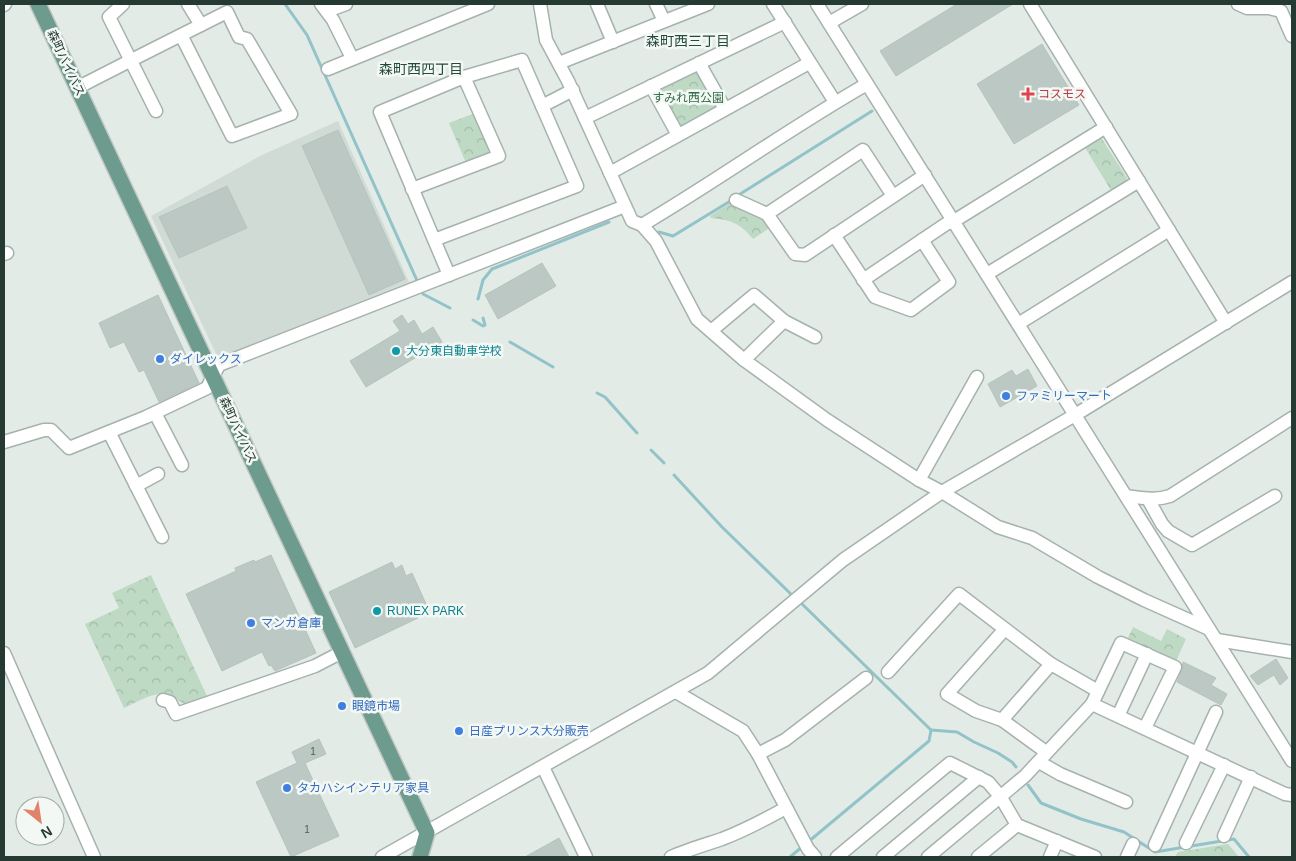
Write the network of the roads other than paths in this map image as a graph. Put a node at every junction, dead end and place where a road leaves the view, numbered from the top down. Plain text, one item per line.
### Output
1 (38, 4) edge
2 (123, 4) edge
3 (188, 4) edge
4 (346, 4) edge
5 (488, 4) edge
6 (540, 4) edge
7 (597, 4) edge
8 (656, 4) edge
9 (708, 4) edge
10 (773, 4) edge
11 (816, 4) edge
12 (862, 4) edge
13 (1030, 4) edge
14 (1238, 4) edge
15 (324, 8) edge
16 (664, 21) junction
17 (785, 22) junction
18 (829, 23) junction
19 (201, 25) junction
20 (181, 35) junction
21 (1292, 36) edge
22 (613, 42) junction
23 (352, 58) junction
24 (131, 60) junction
25 (559, 63) junction
26 (700, 63) junction
27 (809, 63) junction
28 (328, 69) dead end
29 (464, 77) junction
30 (867, 84) junction
31 (651, 86) junction
32 (77, 88) junction
33 (573, 90) junction
34 (835, 102) junction
35 (542, 106) junction
36 (726, 109) junction
37 (156, 111) dead end
38 (585, 118) junction
39 (1106, 127) junction
40 (678, 135) junction
41 (610, 173) junction
42 (925, 175) junction
43 (1139, 181) junction
44 (412, 189) junction
45 (893, 196) junction
46 (736, 200) dead end
47 (624, 206) junction
48 (767, 214) junction
49 (954, 221) junction
50 (642, 225) junction
51 (1169, 230) junction
52 (834, 235) junction
53 (434, 240) junction
54 (922, 240) junction
55 (449, 274) junction
56 (987, 274) junction
57 (863, 280) junction
58 (1292, 282) edge
59 (784, 321) junction
60 (1226, 323) junction
61 (1018, 324) junction
62 (711, 330) junction
63 (815, 337) dead end
64 (744, 360) junction
65 (213, 377) junction
66 (977, 377) dead end
67 (155, 413) junction
68 (1075, 415) junction
69 (1292, 418) edge
70 (109, 432) junction
71 (4, 442) edge
72 (182, 465) dead end
73 (158, 474) dead end
74 (919, 480) junction
75 (136, 486) junction
76 (942, 492) junction
77 (1126, 496) junction
78 (1274, 496) dead end
79 (1148, 499) junction
80 (162, 537) dead end
81 (1209, 628) junction
82 (1004, 630) junction
83 (1217, 640) junction
84 (342, 652) junction
85 (1292, 652) edge
86 (4, 653) edge
87 (1147, 654) junction
88 (1051, 664) junction
89 (6, 667) edge
90 (888, 672) dead end
91 (866, 678) dead end
92 (1098, 691) junction
93 (676, 692) junction
94 (163, 700) dead end
95 (1092, 704) junction
96 (1216, 712) dead end
97 (1118, 716) junction
98 (1002, 720) junction
99 (1145, 728) junction
100 (1198, 753) junction
101 (758, 754) junction
102 (1043, 757) junction
103 (1292, 761) edge
104 (1224, 765) junction
105 (543, 767) junction
106 (979, 777) junction
107 (1251, 777) junction
108 (1292, 795) edge
109 (1000, 796) junction
110 (1126, 802) dead end
111 (787, 810) junction
112 (1017, 825) junction
113 (427, 833) junction
114 (1224, 836) dead end
115 (1056, 841) junction
116 (1186, 843) dead end
117 (1155, 846) dead end
118 (808, 848) edge
119 (840, 856) edge
120 (1090, 856) edge
121 (94, 857) edge
122 (382, 857) edge
123 (420, 857) edge
124 (586, 857) edge
125 (671, 857) edge
126 (883, 857) edge
127 (928, 857) edge
128 (978, 857) edge
129 (1050, 857) edge

1 - 32 main road, 森町バイパス
2 - 24 street
3 - 19 street
4 - 15 street
5 - 23 street
6 - 25 street
7 - 22 street
8 - 16 street
9 - 16 street
10 - 17 street
11 - 18 street
12 - 18 street
13 - 39 street
14 - 21 street
15 - 23 street
16 - 22 street
17 - 26 street
17 - 27 street
18 - 30 street
19 - 20 street
19 - 20 street
20 - 24 street
22 - 25 street
23 - 28 street
24 - 32 street
24 - 37 street
25 - 33 street
26 - 31 street
26 - 36 street
27 - 34 street
27 - 36 street
29 - 35 street
29 - 44 street
29 - 44 street
30 - 34 street
30 - 42 street
31 - 38 street
31 - 40 street
32 - 65 main road, 森町バイパス
33 - 35 street
33 - 38 street
34 - 50 street
35 - 53 street
36 - 40 street
38 - 41 street
39 - 43 street
39 - 49 street
40 - 41 street
41 - 47 street
42 - 45 street
42 - 49 street
43 - 51 street
43 - 56 street
44 - 53 street
45 - 48 street
45 - 52 street
46 - 48 street
47 - 50 street
47 - 55 street
48 - 52 street
49 - 54 street
49 - 56 street
50 - 62 street
51 - 60 street
51 - 61 street
52 - 57 street
53 - 55 street
54 - 57 street
54 - 57 street
55 - 65 street
56 - 61 street
58 - 60 street
59 - 62 street
59 - 63 street
59 - 64 street
60 - 68 street
61 - 68 street
62 - 64 street
64 - 74 street
65 - 67 street
65 - 84 main road, 森町バイパス
66 - 74 street
67 - 70 street
67 - 72 street
68 - 76 street
68 - 77 street
69 - 79 street
70 - 71 street
70 - 75 street
73 - 75 street
74 - 76 street
75 - 80 street
76 - 81 street
76 - 93 street
77 - 79 street
77 - 81 street
78 - 79 street
81 - 83 street
82 - 88 street
82 - 90 street
82 - 98 street
83 - 85 street
83 - 103 street
84 - 94 street
84 - 113 main road, 森町バイパス
86 - 89 street
87 - 92 street
87 - 97 street
87 - 99 street
88 - 92 street
88 - 98 street
89 - 121 street
91 - 101 street
92 - 95 street
93 - 101 street
93 - 105 street
95 - 97 street
95 - 102 street
96 - 100 street
97 - 99 street
98 - 102 street
99 - 100 street
100 - 104 street
100 - 117 street
101 - 111 street
102 - 109 street
102 - 110 street
104 - 107 street
104 - 116 street
105 - 113 street
105 - 124 street
106 - 109 street
106 - 119 street
106 - 126 street
107 - 108 street
107 - 114 street
109 - 112 street
109 - 127 street
111 - 118 street
111 - 125 street
112 - 115 street
112 - 128 street
113 - 122 street
113 - 123 main road
115 - 120 street
115 - 129 street

